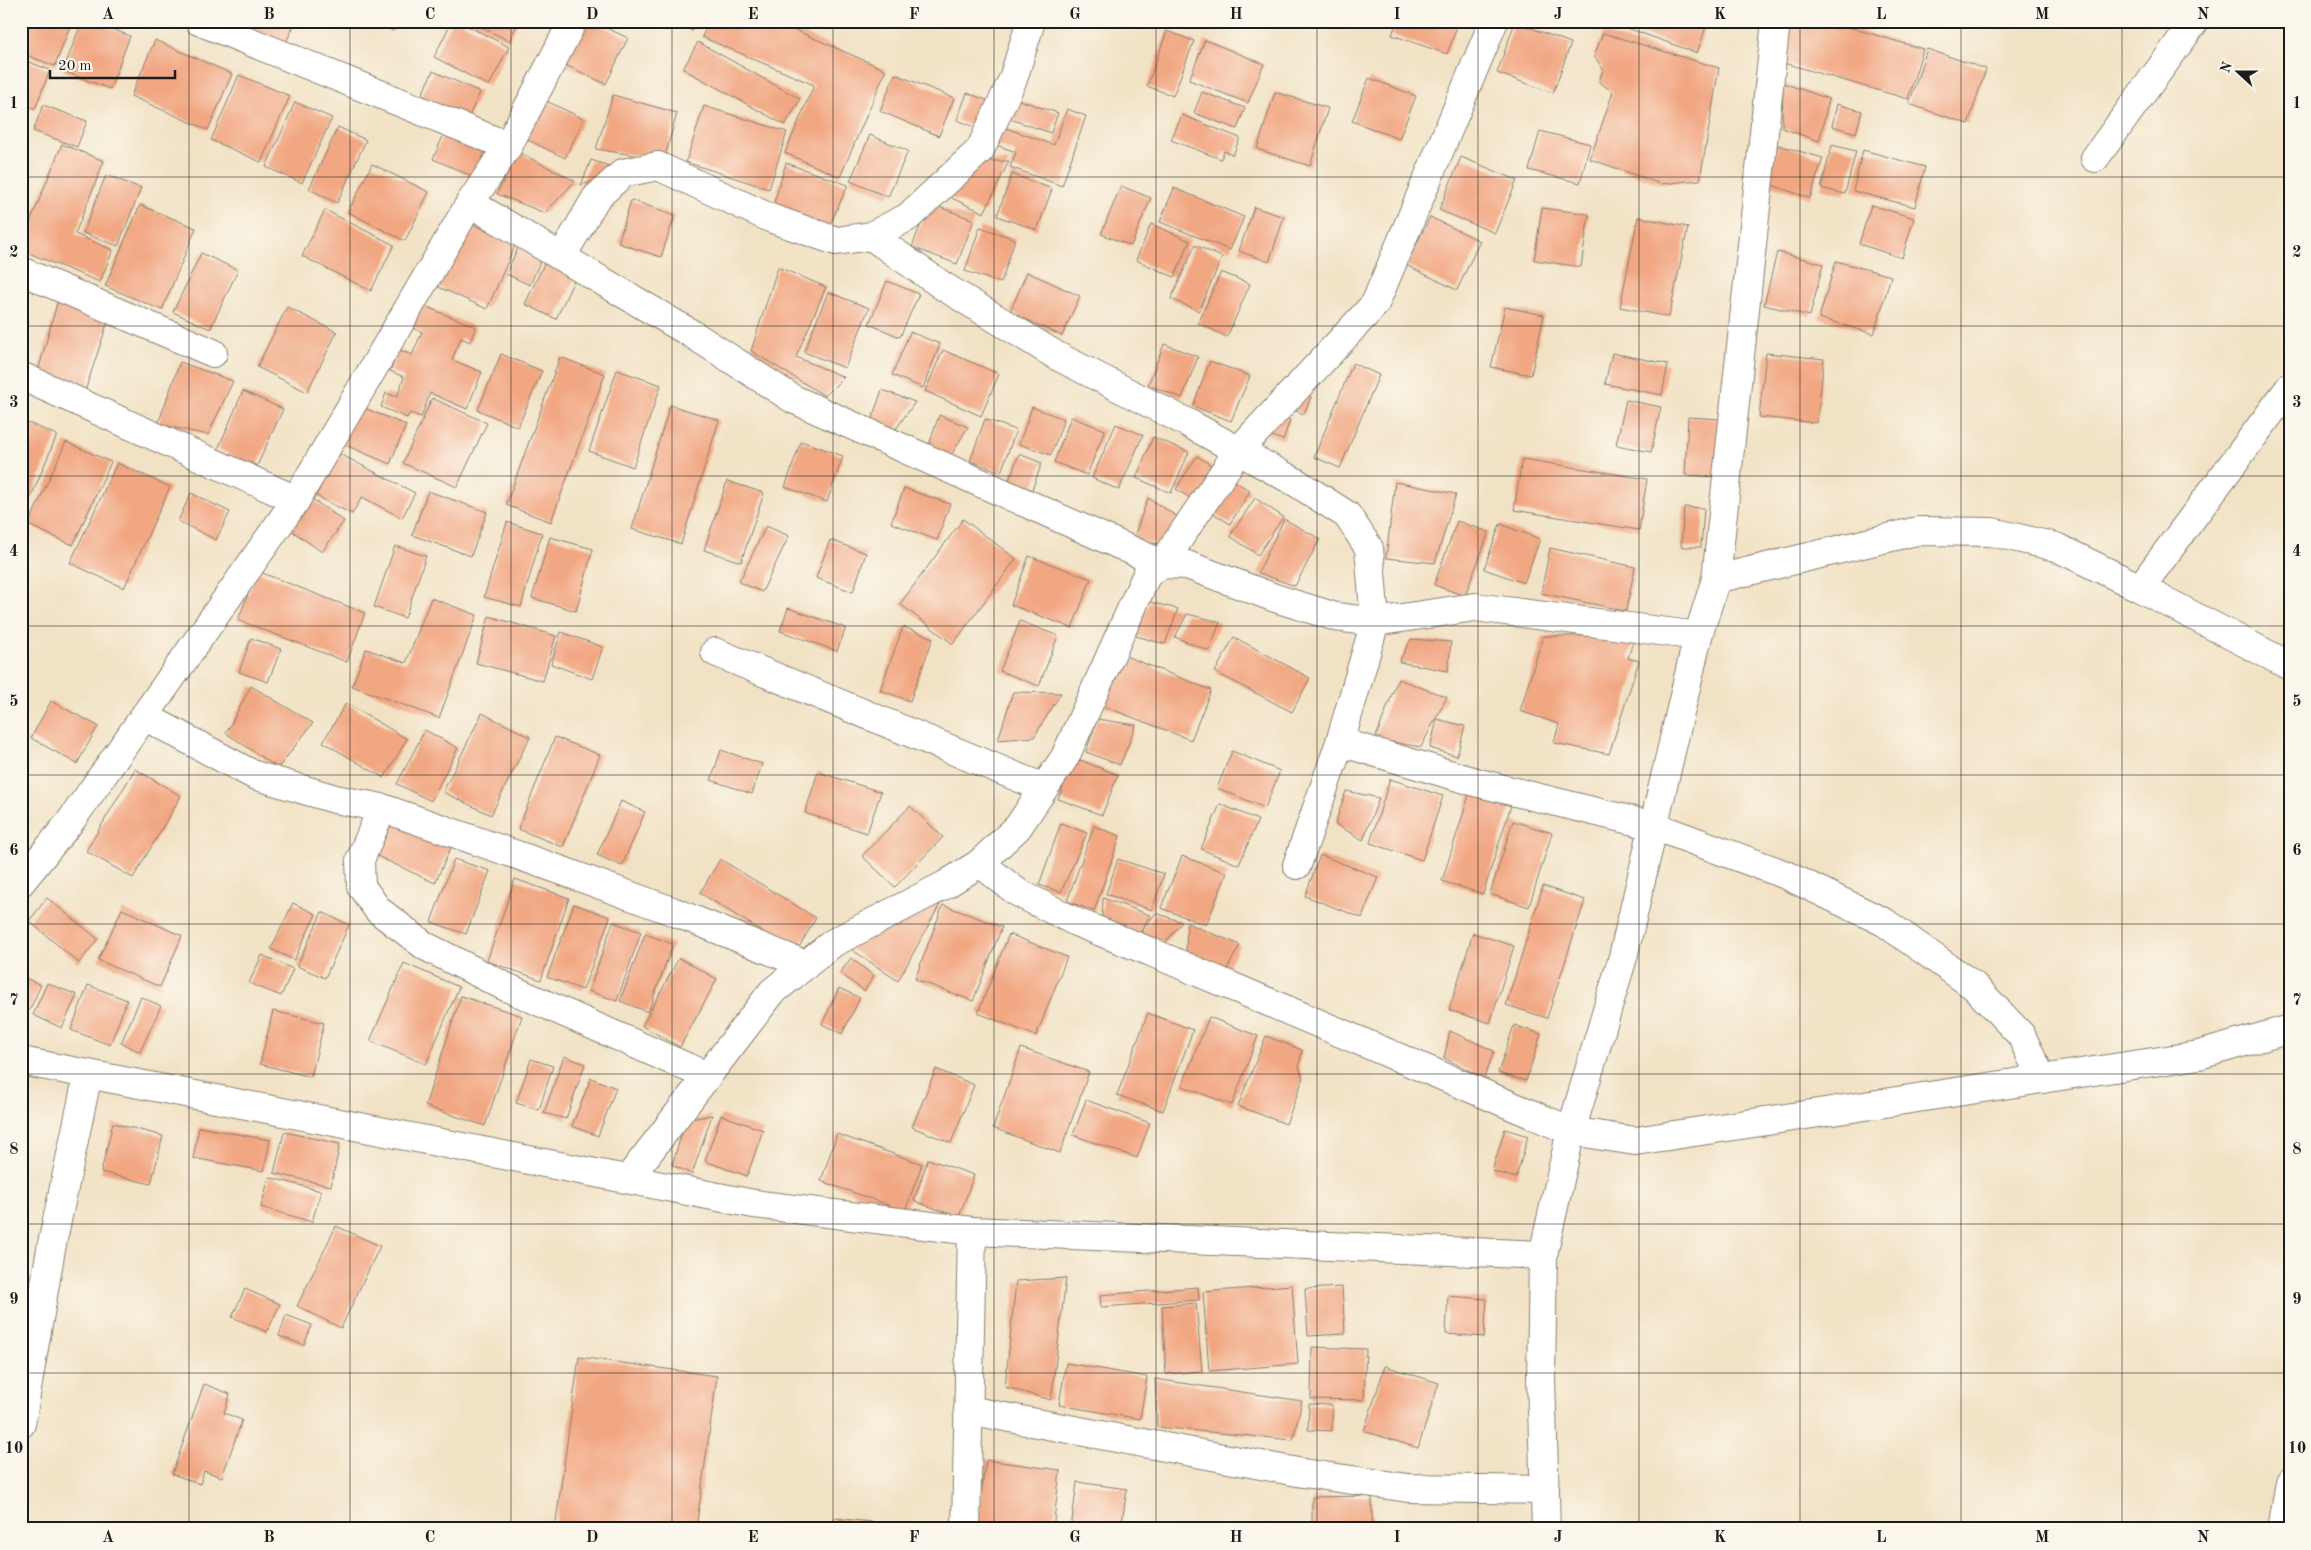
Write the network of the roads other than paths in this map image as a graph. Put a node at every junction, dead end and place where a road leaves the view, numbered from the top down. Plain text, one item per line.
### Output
1 (199, 21) edge
2 (572, 21) edge
3 (1031, 21) edge
4 (1494, 21) edge
5 (1776, 21) edge
6 (2195, 21) edge
7 (508, 146) junction
8 (2095, 158) dead end
9 (470, 203) junction
10 (871, 236) junction
11 (562, 256) junction
12 (21, 271) edge
13 (214, 353) dead end
14 (21, 376) edge
15 (2290, 387) edge
16 (1238, 451) junction
17 (296, 500) junction
18 (1162, 564) junction
19 (1716, 579) junction
20 (2140, 588) junction
21 (1375, 622) junction
22 (1698, 636) junction
23 (715, 652) dead end
24 (2290, 666) edge
25 (144, 716) junction
26 (1340, 742) junction
27 (1044, 788) junction
28 (382, 808) junction
29 (1654, 826) junction
30 (980, 864) junction
31 (1297, 865) dead end
32 (21, 882) edge
33 (806, 965) junction
34 (2290, 1029) edge
35 (21, 1061) edge
36 (88, 1074) junction
37 (707, 1076) junction
38 (2042, 1079) junction
39 (1571, 1131) junction
40 (628, 1179) junction
41 (972, 1230) junction
42 (1543, 1255) junction
43 (968, 1410) junction
44 (21, 1424) edge
45 (2290, 1482) edge
46 (1544, 1490) junction
47 (966, 1529) edge
48 (1546, 1529) edge
49 (2282, 1529) edge

1 - 7 street
2 - 7 street
3 - 10 street
4 - 16 street
5 - 19 street
6 - 8 street
7 - 9 street
9 - 11 street
9 - 17 street
10 - 11 street
10 - 16 street
11 - 18 street
12 - 13 street
14 - 17 street
15 - 20 street
16 - 18 street
16 - 21 street
17 - 25 street
18 - 21 street
18 - 27 street
19 - 20 street
19 - 22 street
20 - 24 street
21 - 22 street
21 - 26 street
22 - 29 street
23 - 27 street
25 - 28 street
25 - 32 street
26 - 29 street
26 - 31 street
27 - 30 street
28 - 33 street
28 - 37 street
29 - 38 street
29 - 39 street
30 - 33 street
30 - 39 street
33 - 37 street
34 - 38 street
35 - 36 street
36 - 40 street
36 - 44 street
37 - 40 street
38 - 39 street
39 - 42 street
40 - 41 street
41 - 42 street
41 - 43 street
42 - 46 street
43 - 46 street
43 - 47 street
45 - 49 street
46 - 48 street

